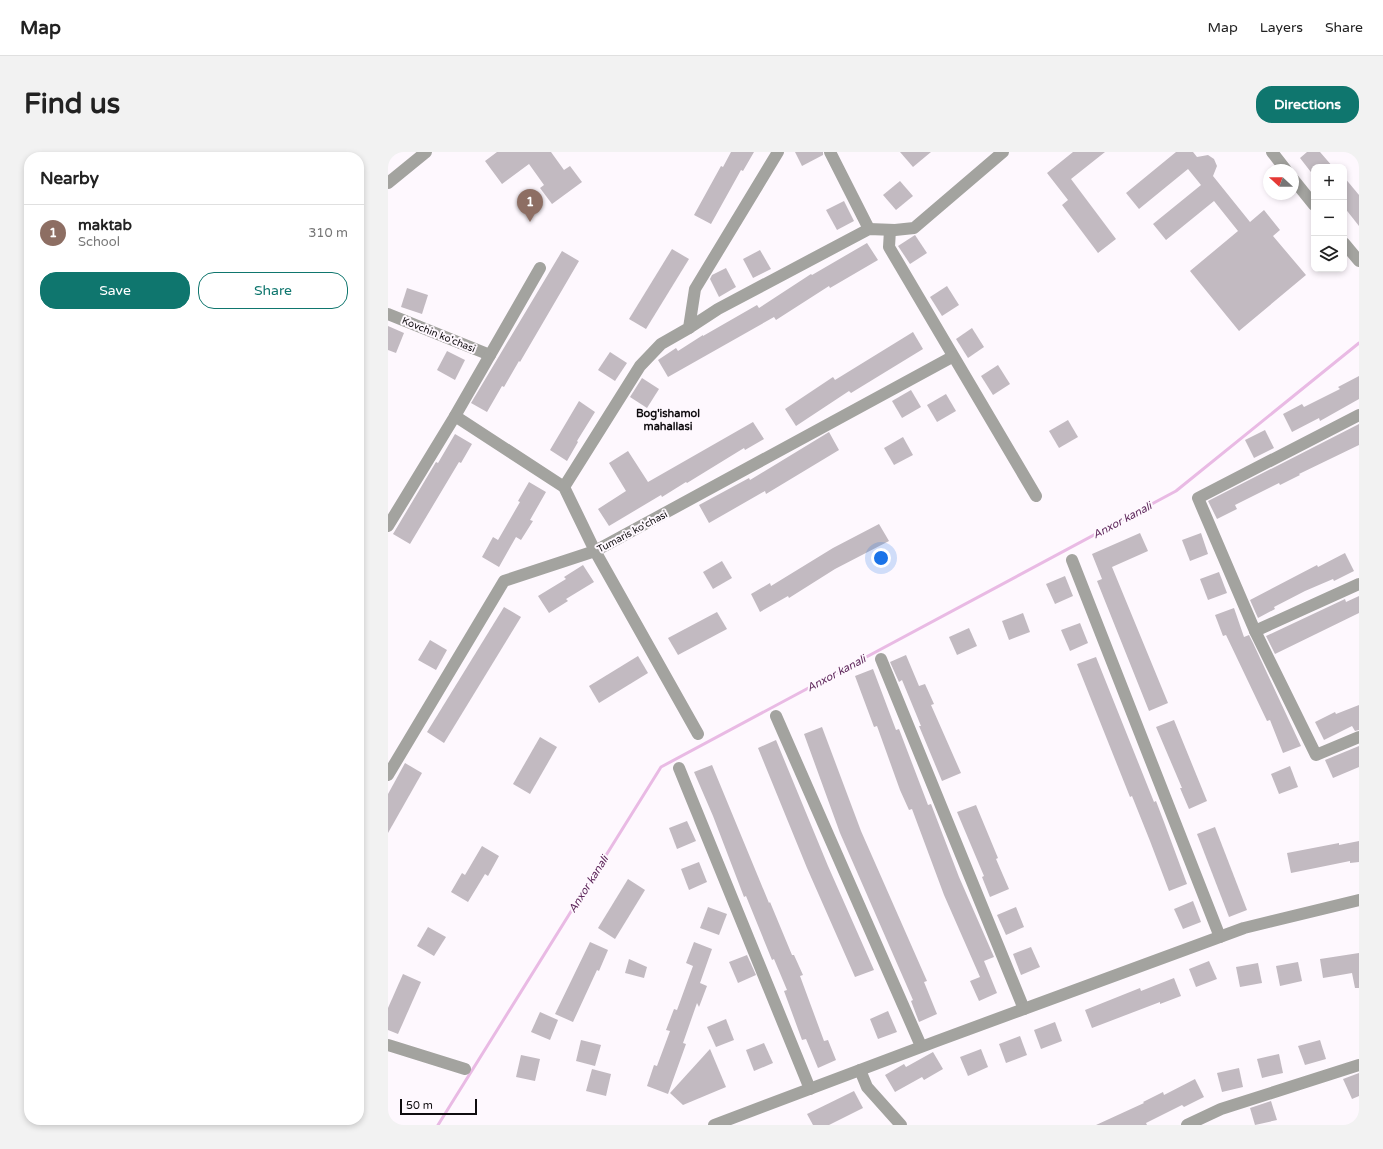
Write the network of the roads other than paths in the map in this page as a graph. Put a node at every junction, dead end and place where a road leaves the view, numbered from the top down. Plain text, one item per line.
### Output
1 (426, 152) edge
2 (778, 152) edge
3 (830, 152) edge
4 (1003, 152) edge
5 (1272, 152) edge
6 (1281, 164) edge
7 (388, 183) edge
8 (1299, 186) edge
9 (1311, 201) edge
10 (870, 228) junction
11 (890, 230) junction
12 (1347, 247) edge
13 (1359, 261) edge
14 (540, 268) dead end
15 (388, 314) edge
16 (689, 328) junction
17 (490, 354) junction
18 (952, 357) junction
19 (1359, 415) edge
20 (455, 416) junction
21 (564, 487) junction
22 (1036, 496) dead end
23 (388, 526) edge
24 (596, 551) junction
25 (1072, 560) dead end
26 (1359, 584) edge
27 (1255, 631) junction
28 (881, 659) dead end
29 (776, 716) dead end
30 (698, 734) dead end
31 (1359, 737) edge
32 (679, 768) dead end
33 (388, 775) edge
34 (1359, 900) edge
35 (1220, 937) junction
36 (1024, 1009) junction
37 (388, 1045) edge
38 (922, 1046) junction
39 (1359, 1065) edge
40 (465, 1068) dead end
41 (860, 1070) junction
42 (810, 1089) junction
43 (1211, 1120) edge
44 (714, 1125) edge
45 (902, 1125) edge
46 (1187, 1125) edge

1 - 7 street
2 - 16 street
3 - 10 street
4 - 11 street
5 - 6 street
8 - 9 street
10 - 11 street
10 - 16 street
11 - 18 street
12 - 13 street
14 - 17 street
15 - 17 street, Kovchin ko'chasi
16 - 21 street
17 - 20 street
18 - 22 street
18 - 24 street, Tumaris ko'chasi
19 - 27 street
20 - 21 street
20 - 23 street
21 - 24 street
24 - 30 street
24 - 33 street, Tumaris ko'chasi
25 - 35 street
26 - 27 street
27 - 31 street
28 - 36 street
29 - 38 street
32 - 42 street
34 - 35 street
35 - 36 street
36 - 38 street
37 - 40 street
38 - 41 street
39 - 43 street
41 - 42 street
41 - 45 street
42 - 44 street
43 - 46 street

